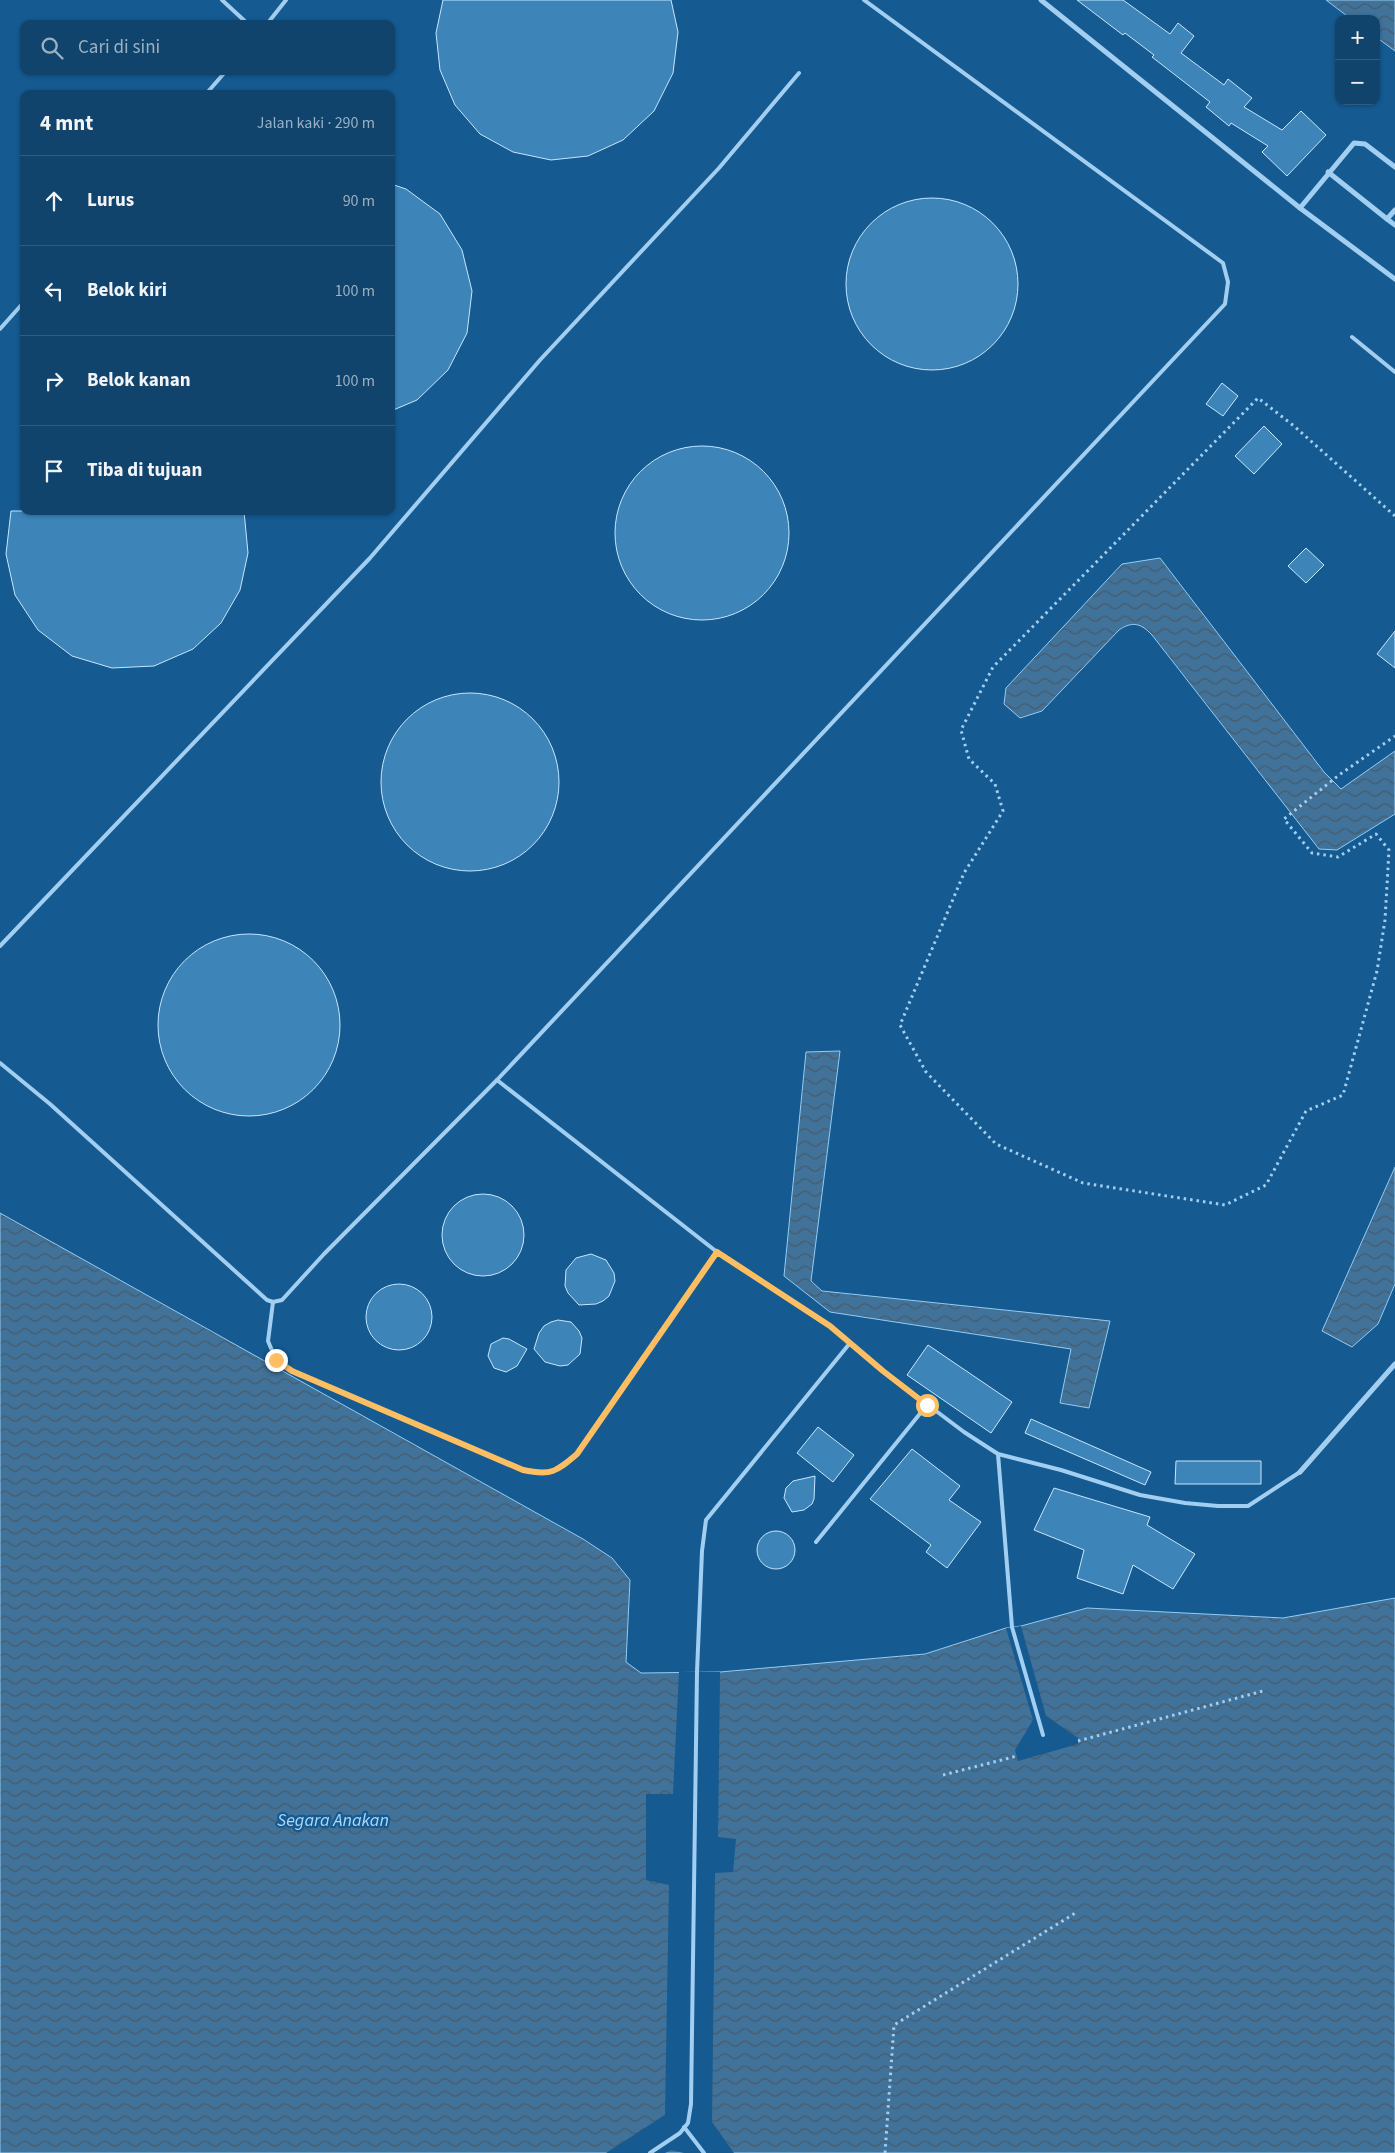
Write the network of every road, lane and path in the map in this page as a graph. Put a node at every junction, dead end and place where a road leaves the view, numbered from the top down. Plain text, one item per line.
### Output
1 (222, 0) edge
2 (286, 0) edge
3 (864, 0) edge
4 (1040, 0) edge
5 (244, 20) edge
6 (270, 20) edge
7 (799, 73) dead end
8 (223, 75) edge
9 (209, 90) edge
10 (1395, 167) edge
11 (1328, 172) junction
12 (1300, 208) junction
13 (1395, 210) edge
14 (1387, 219) junction
15 (1395, 225) edge
16 (1395, 279) edge
17 (20, 306) edge
18 (0, 329) edge
19 (1352, 337) dead end
20 (1395, 372) edge
21 (1395, 516) edge
22 (1395, 736) edge
23 (0, 946) edge
24 (0, 1062) edge
25 (497, 1080) junction
26 (717, 1252) junction
27 (273, 1302) junction
28 (850, 1343) junction
29 (1395, 1364) edge
30 (927, 1405) junction
31 (998, 1454) junction
32 (1300, 1472) joint
33 (816, 1542) dead end
34 (1263, 1691) dead end
35 (1042, 1735) dead end
36 (1078, 1741) dead end
37 (1016, 1756) dead end
38 (943, 1775) dead end
39 (1077, 1912) dead end
40 (684, 2127) junction
41 (650, 2153) edge
42 (704, 2153) edge
43 (885, 2153) edge

1 - 5 lane
2 - 6 lane
3 - 25 lane
4 - 12 street
7 - 23 lane
8 - 9 lane
10 - 11 street
11 - 12 street
11 - 14 street
12 - 16 street
13 - 14 street
14 - 15 street
17 - 18 lane
19 - 20 lane
21 - 22 path
24 - 27 lane
25 - 26 lane
25 - 27 lane
26 - 27 lane
26 - 28 lane
28 - 30 lane
28 - 40 lane
29 - 32 street
30 - 31 lane
30 - 33 lane
31 - 32 lane
31 - 35 lane
34 - 36 path
37 - 38 path
39 - 43 path
40 - 41 lane
40 - 42 lane

